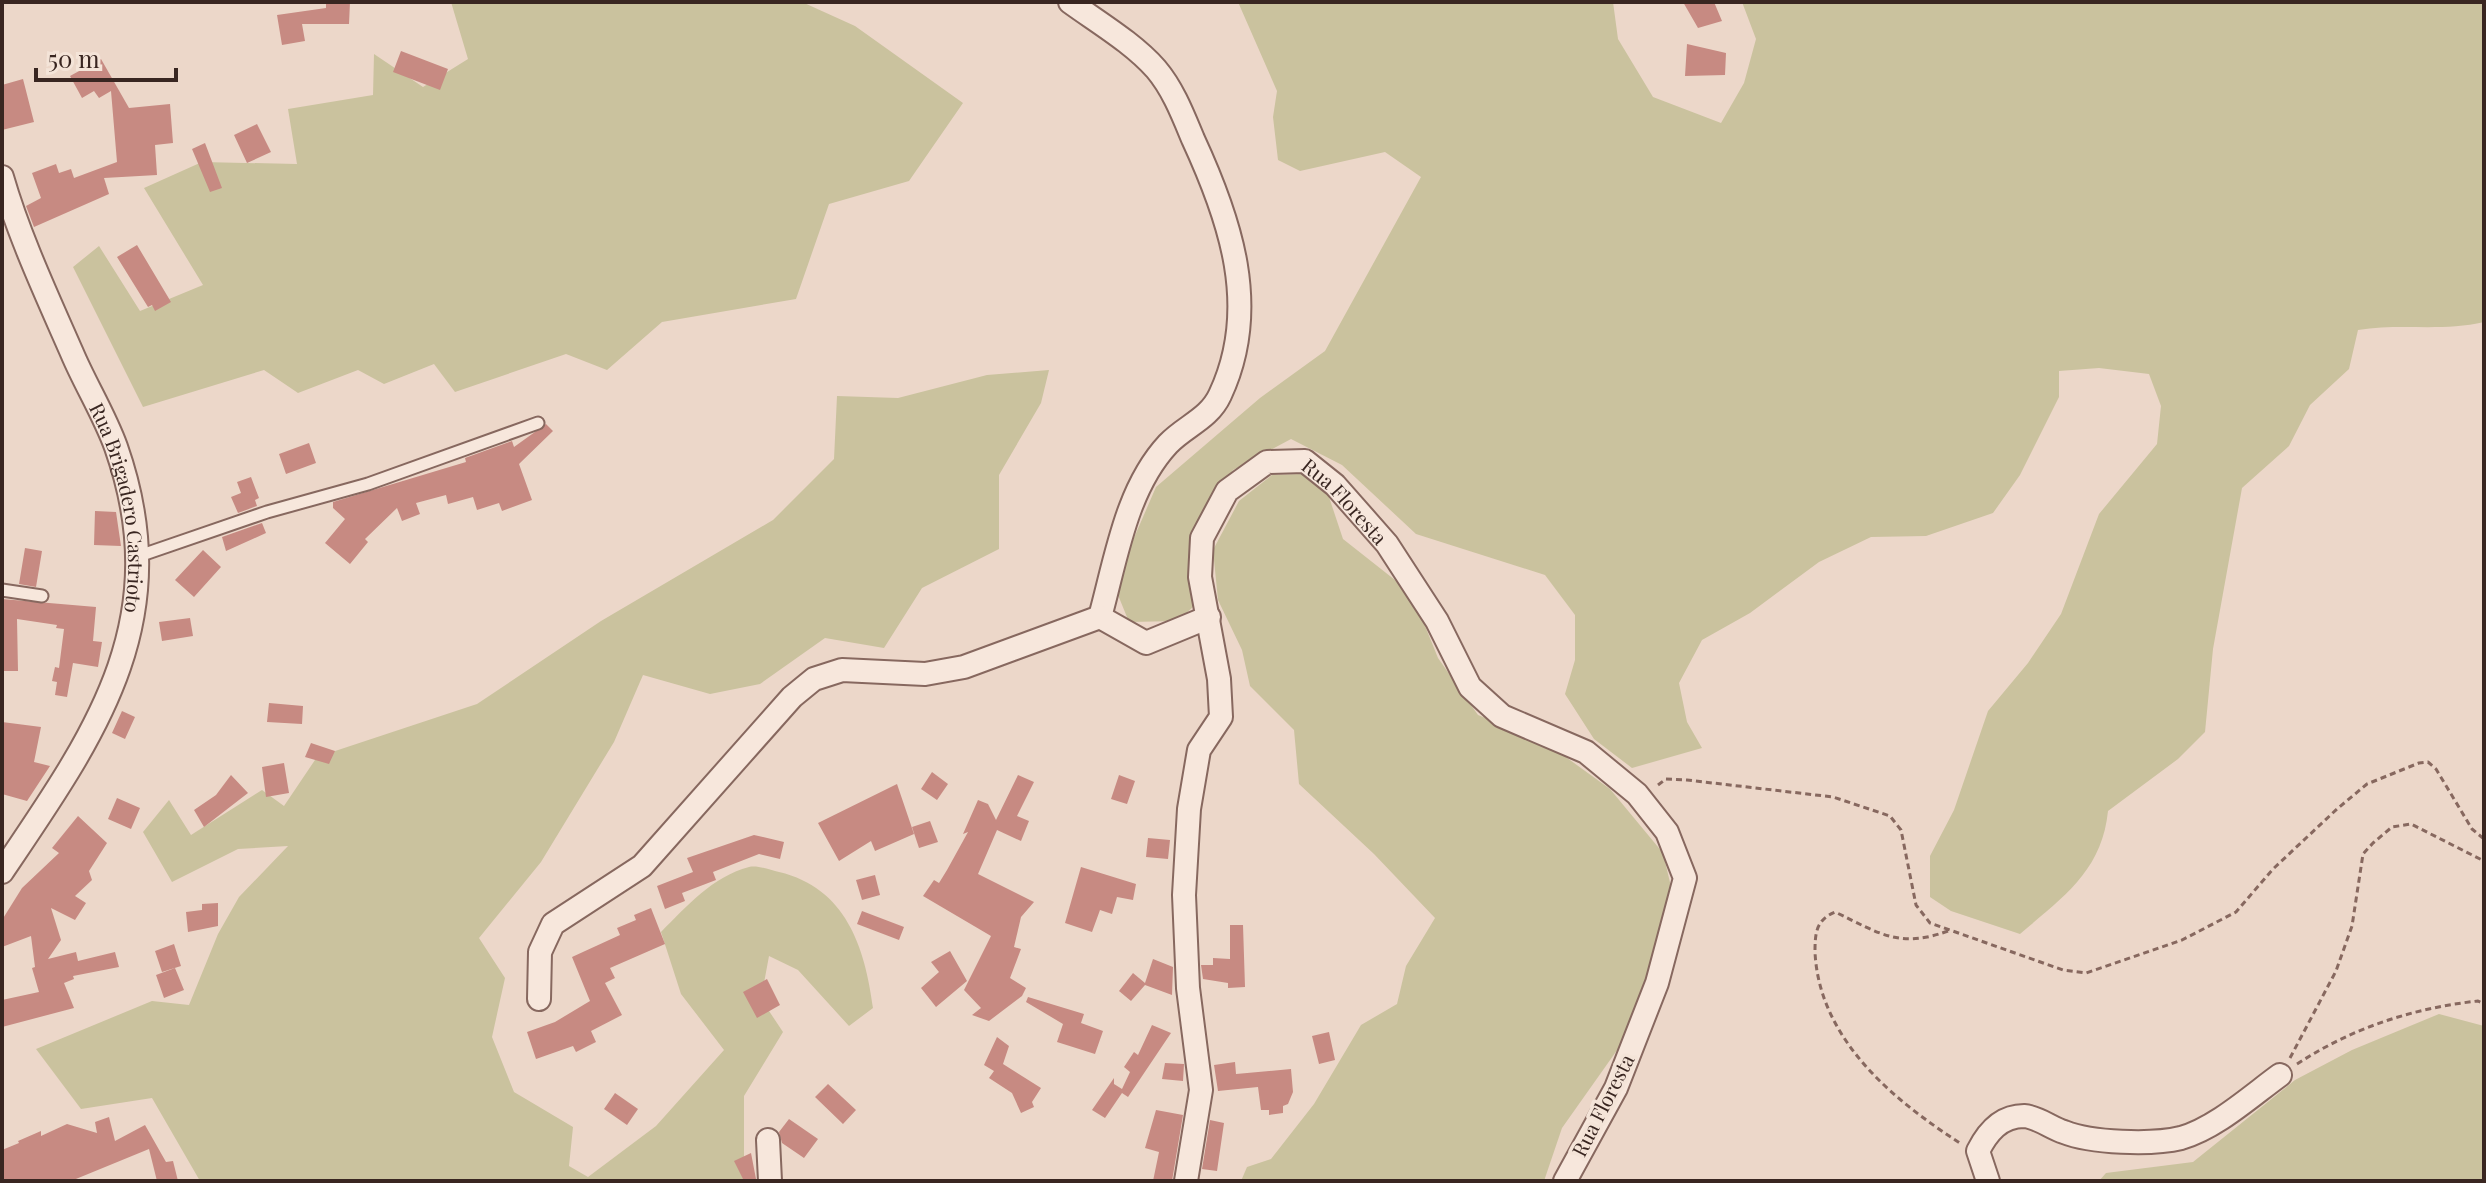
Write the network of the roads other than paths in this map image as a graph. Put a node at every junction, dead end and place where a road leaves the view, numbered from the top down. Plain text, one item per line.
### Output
1 (1070, 2) edge
2 (2, 177) edge
3 (538, 423) dead end
4 (139, 556) junction
5 (2, 590) edge
6 (42, 596) dead end
7 (1100, 617) junction
8 (1209, 617) junction
9 (2, 872) edge
10 (539, 999) dead end
11 (2280, 1075) road end
12 (768, 1140) dead end
13 (770, 1181) edge
14 (1186, 1181) edge
15 (1565, 1181) edge
16 (1988, 1181) edge

1 - 7 street
2 - 4 street, Rua Brigadero Castrioto
3 - 4 lane
4 - 9 street, Rua Brigadero Castrioto
5 - 6 lane
7 - 8 street
7 - 10 street
8 - 14 street, Rua Floresta
8 - 15 street, Rua Floresta
11 - 16 street
12 - 13 street

